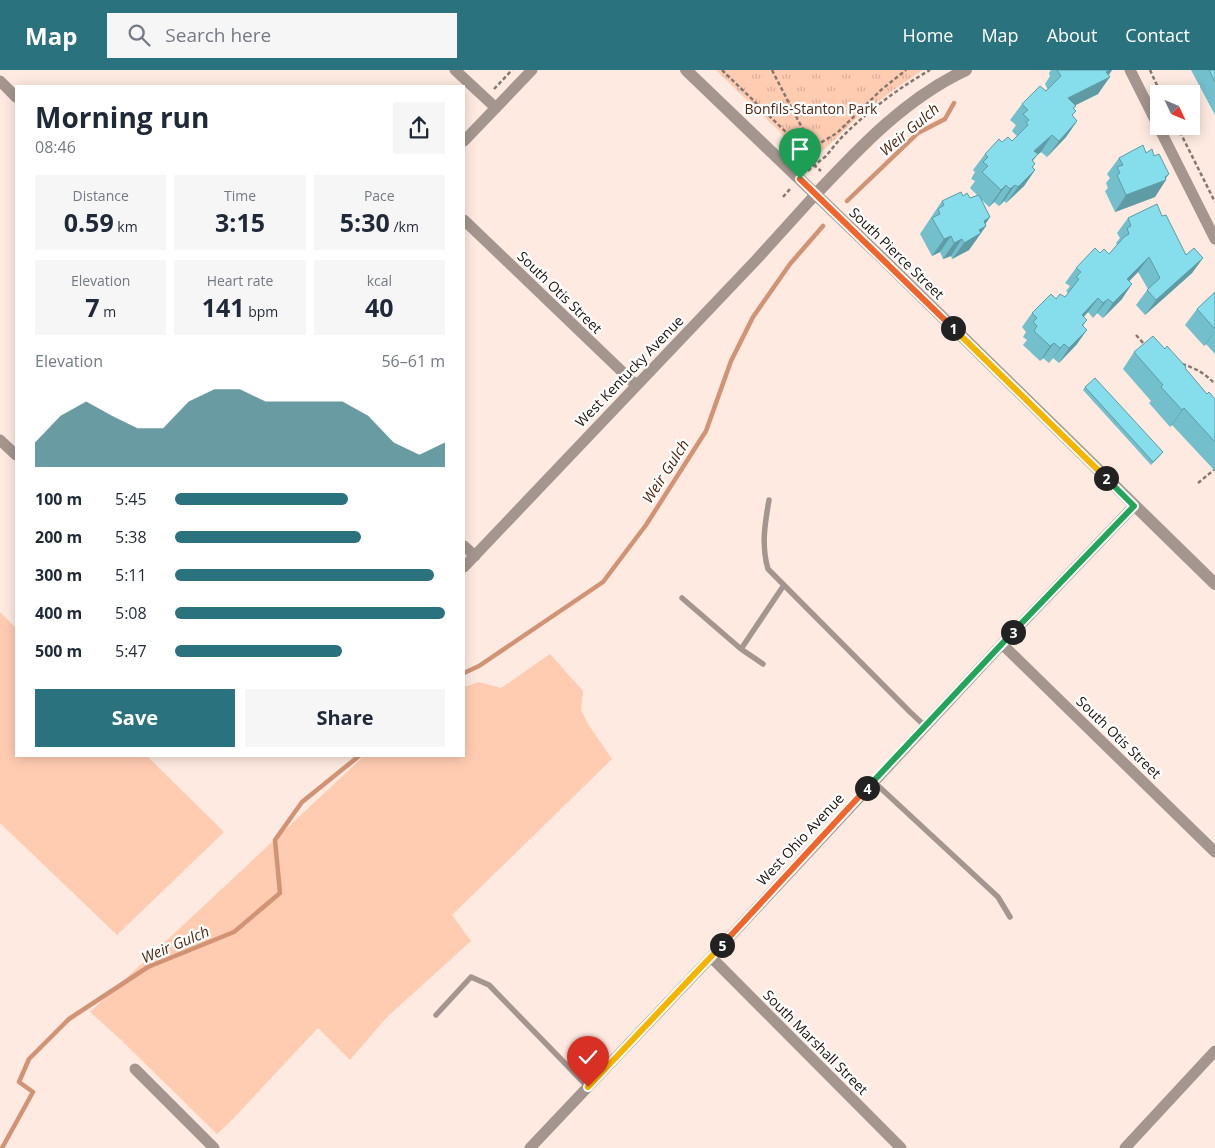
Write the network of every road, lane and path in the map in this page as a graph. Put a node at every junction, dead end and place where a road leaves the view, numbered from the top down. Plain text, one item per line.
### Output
1 (455, 70) edge
2 (532, 70) edge
3 (686, 70) edge
4 (722, 70) edge
5 (772, 70) edge
6 (906, 70) edge
7 (930, 70) edge
8 (966, 70) edge
9 (1130, 70) edge
10 (1150, 70) edge
11 (0, 80) edge
12 (1157, 85) edge
13 (15, 96) edge
14 (496, 108) junction
15 (1182, 135) edge
16 (465, 140) edge
17 (810, 149) junction
18 (815, 195) junction
19 (1215, 202) edge
20 (465, 221) edge
21 (1215, 239) edge
22 (1136, 335) dead end
23 (1150, 351) edge
24 (1174, 362) edge
25 (1215, 384) edge
26 (636, 385) junction
27 (0, 440) edge
28 (15, 454) edge
29 (1215, 469) edge
30 (1198, 482) dead end
31 (769, 500) dead end
32 (1134, 506) junction
33 (465, 547) edge
34 (475, 556) junction
35 (465, 566) edge
36 (1215, 584) edge
37 (784, 585) junction
38 (682, 598) dead end
39 (1002, 644) junction
40 (741, 649) junction
41 (763, 664) dead end
42 (925, 726) junction
43 (874, 782) junction
44 (1215, 852) edge
45 (1010, 917) dead end
46 (711, 957) junction
47 (436, 1015) dead end
48 (1215, 1051) edge
49 (135, 1069) dead end
50 (588, 1087) junction
51 (214, 1148) edge
52 (530, 1148) edge
53 (901, 1148) edge
54 (1125, 1148) edge

1 - 14 street
2 - 14 street
3 - 18 street, South Pierce Street
4 - 17 path
5 - 17 path
6 - 17 path
7 - 17 path
8 - 18 street
9 - 21 street
10 - 12 path
11 - 13 street
14 - 16 street
15 - 19 path
18 - 26 street, West Kentucky Avenue
18 - 32 street, South Pierce Street
20 - 26 street, South Otis Street
22 - 23 path
24 - 25 path
26 - 34 street, West Kentucky Avenue
27 - 28 street
29 - 30 path
31 - 37 lane
32 - 36 street, South Pierce Street
32 - 39 street, West Ohio Avenue
33 - 34 street
34 - 35 street, West Kentucky Avenue
37 - 40 lane
37 - 42 lane
38 - 40 lane
39 - 42 street, West Ohio Avenue
39 - 44 street, South Otis Street
40 - 41 lane
42 - 43 street, West Ohio Avenue
43 - 45 lane
43 - 46 street, West Ohio Avenue
46 - 50 street, West Ohio Avenue
46 - 53 street, South Marshall Street
47 - 50 lane
48 - 54 street
49 - 51 street
50 - 52 street, West Ohio Avenue

